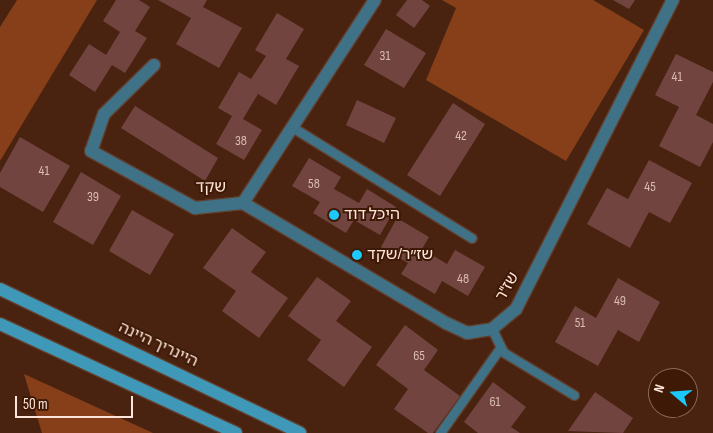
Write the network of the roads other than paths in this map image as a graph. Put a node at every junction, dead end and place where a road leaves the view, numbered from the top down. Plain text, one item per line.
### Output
1 (375, 0) edge
2 (673, 0) edge
3 (154, 65) dead end
4 (292, 127) junction
5 (243, 202) junction
6 (472, 238) dead end
7 (0, 289) edge
8 (0, 324) edge
9 (492, 329) junction
10 (500, 348) junction
11 (574, 395) dead end
12 (236, 433) edge
13 (300, 433) edge
14 (440, 433) edge

1 - 4 street, שקד
2 - 9 street, שז"ר
3 - 5 street, שקד
4 - 5 street, שקד
4 - 6 lane
5 - 9 street
7 - 13 main road, היינריך היינה
8 - 12 main road
9 - 10 lane
10 - 11 lane
10 - 14 lane

